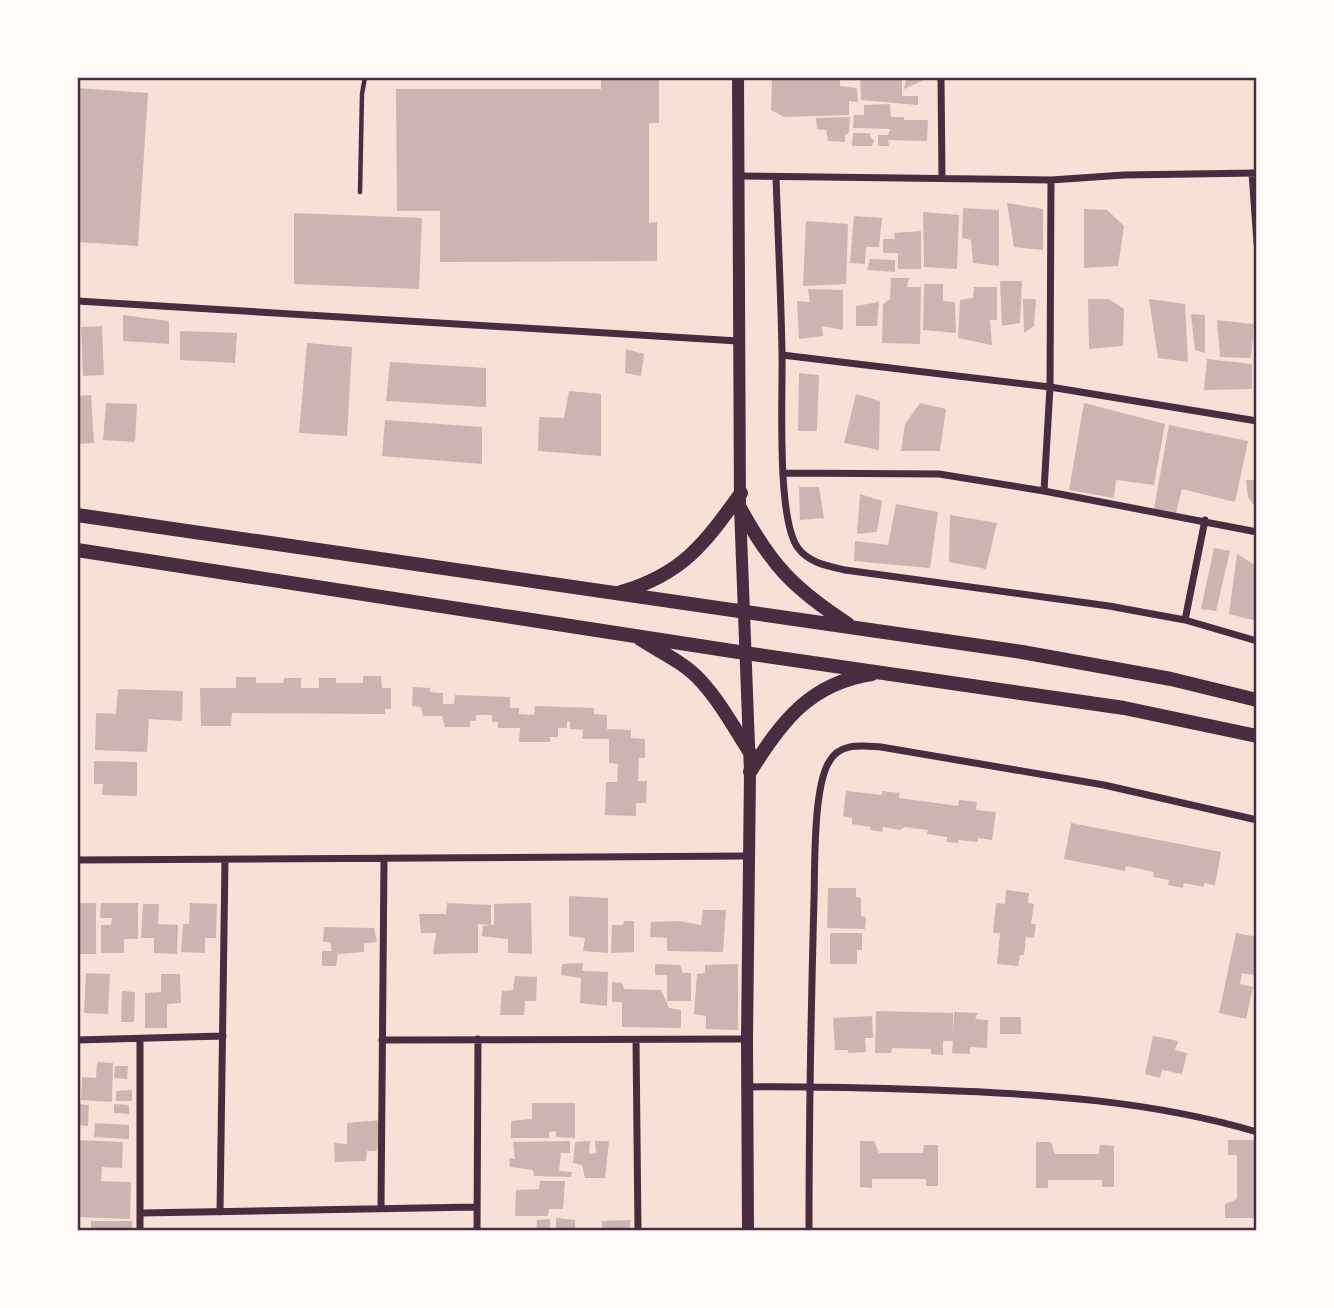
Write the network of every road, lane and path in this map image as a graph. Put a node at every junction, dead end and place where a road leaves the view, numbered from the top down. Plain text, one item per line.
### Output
1 (365, 77) edge
2 (738, 77) edge
3 (941, 77) edge
4 (1255, 173) edge
5 (739, 176) junction
6 (776, 177) junction
7 (942, 177) junction
8 (1051, 180) junction
9 (360, 192) dead end
10 (1257, 243) edge
11 (77, 301) edge
12 (738, 341) junction
13 (782, 355) junction
14 (1050, 387) junction
15 (1257, 421) edge
16 (783, 473) junction
17 (1044, 491) junction
18 (741, 500) junction
19 (77, 515) edge
20 (1205, 520) junction
21 (1257, 532) edge
22 (77, 550) edge
23 (615, 594) junction
24 (744, 611) junction
25 (1185, 620) junction
26 (856, 628) junction
27 (633, 635) junction
28 (1257, 641) edge
29 (745, 653) junction
30 (888, 672) junction
31 (1257, 701) edge
32 (1257, 736) edge
33 (749, 751) junction
34 (750, 772) junction
35 (1257, 820) edge
36 (749, 856) junction
37 (384, 859) junction
38 (77, 860) edge
39 (225, 860) junction
40 (223, 1036) junction
41 (747, 1039) junction
42 (77, 1040) edge
43 (140, 1040) junction
44 (382, 1040) junction
45 (478, 1040) junction
46 (636, 1040) junction
47 (809, 1086) junction
48 (747, 1087) junction
49 (1257, 1132) edge
50 (381, 1207) junction
51 (476, 1207) junction
52 (220, 1212) junction
53 (141, 1213) junction
54 (140, 1231) edge
55 (477, 1231) edge
56 (638, 1231) edge
57 (748, 1231) edge
58 (809, 1231) edge

1 - 9 lane
2 - 5 main road
3 - 7 street
4 - 8 street
4 - 10 street
5 - 6 street
5 - 12 main road
6 - 7 street
6 - 13 street
7 - 8 street
8 - 14 street
11 - 12 street
12 - 18 main road
13 - 14 street
13 - 16 street
14 - 15 street
14 - 17 street
16 - 17 street
16 - 25 street
17 - 20 street
18 - 23 main road
18 - 24 main road
18 - 26 main road
19 - 23 main road
20 - 21 street
20 - 25 street
22 - 27 main road
23 - 24 main road
24 - 26 main road
24 - 29 main road
25 - 28 street
26 - 31 main road
27 - 29 main road
27 - 33 main road
29 - 30 main road
29 - 33 main road
30 - 32 main road
30 - 34 main road
33 - 34 main road
34 - 36 main road
35 - 47 street
36 - 37 street
36 - 41 main road
37 - 39 street
37 - 44 street
38 - 39 street
39 - 40 street
40 - 43 street
40 - 52 street
41 - 46 street
41 - 48 main road
42 - 43 street
43 - 53 street
44 - 45 street
44 - 50 street
45 - 46 street
45 - 51 street
46 - 56 street
47 - 48 street
47 - 49 street
47 - 58 street
48 - 57 main road
50 - 51 street
50 - 52 street
51 - 55 street
52 - 53 street
53 - 54 street

